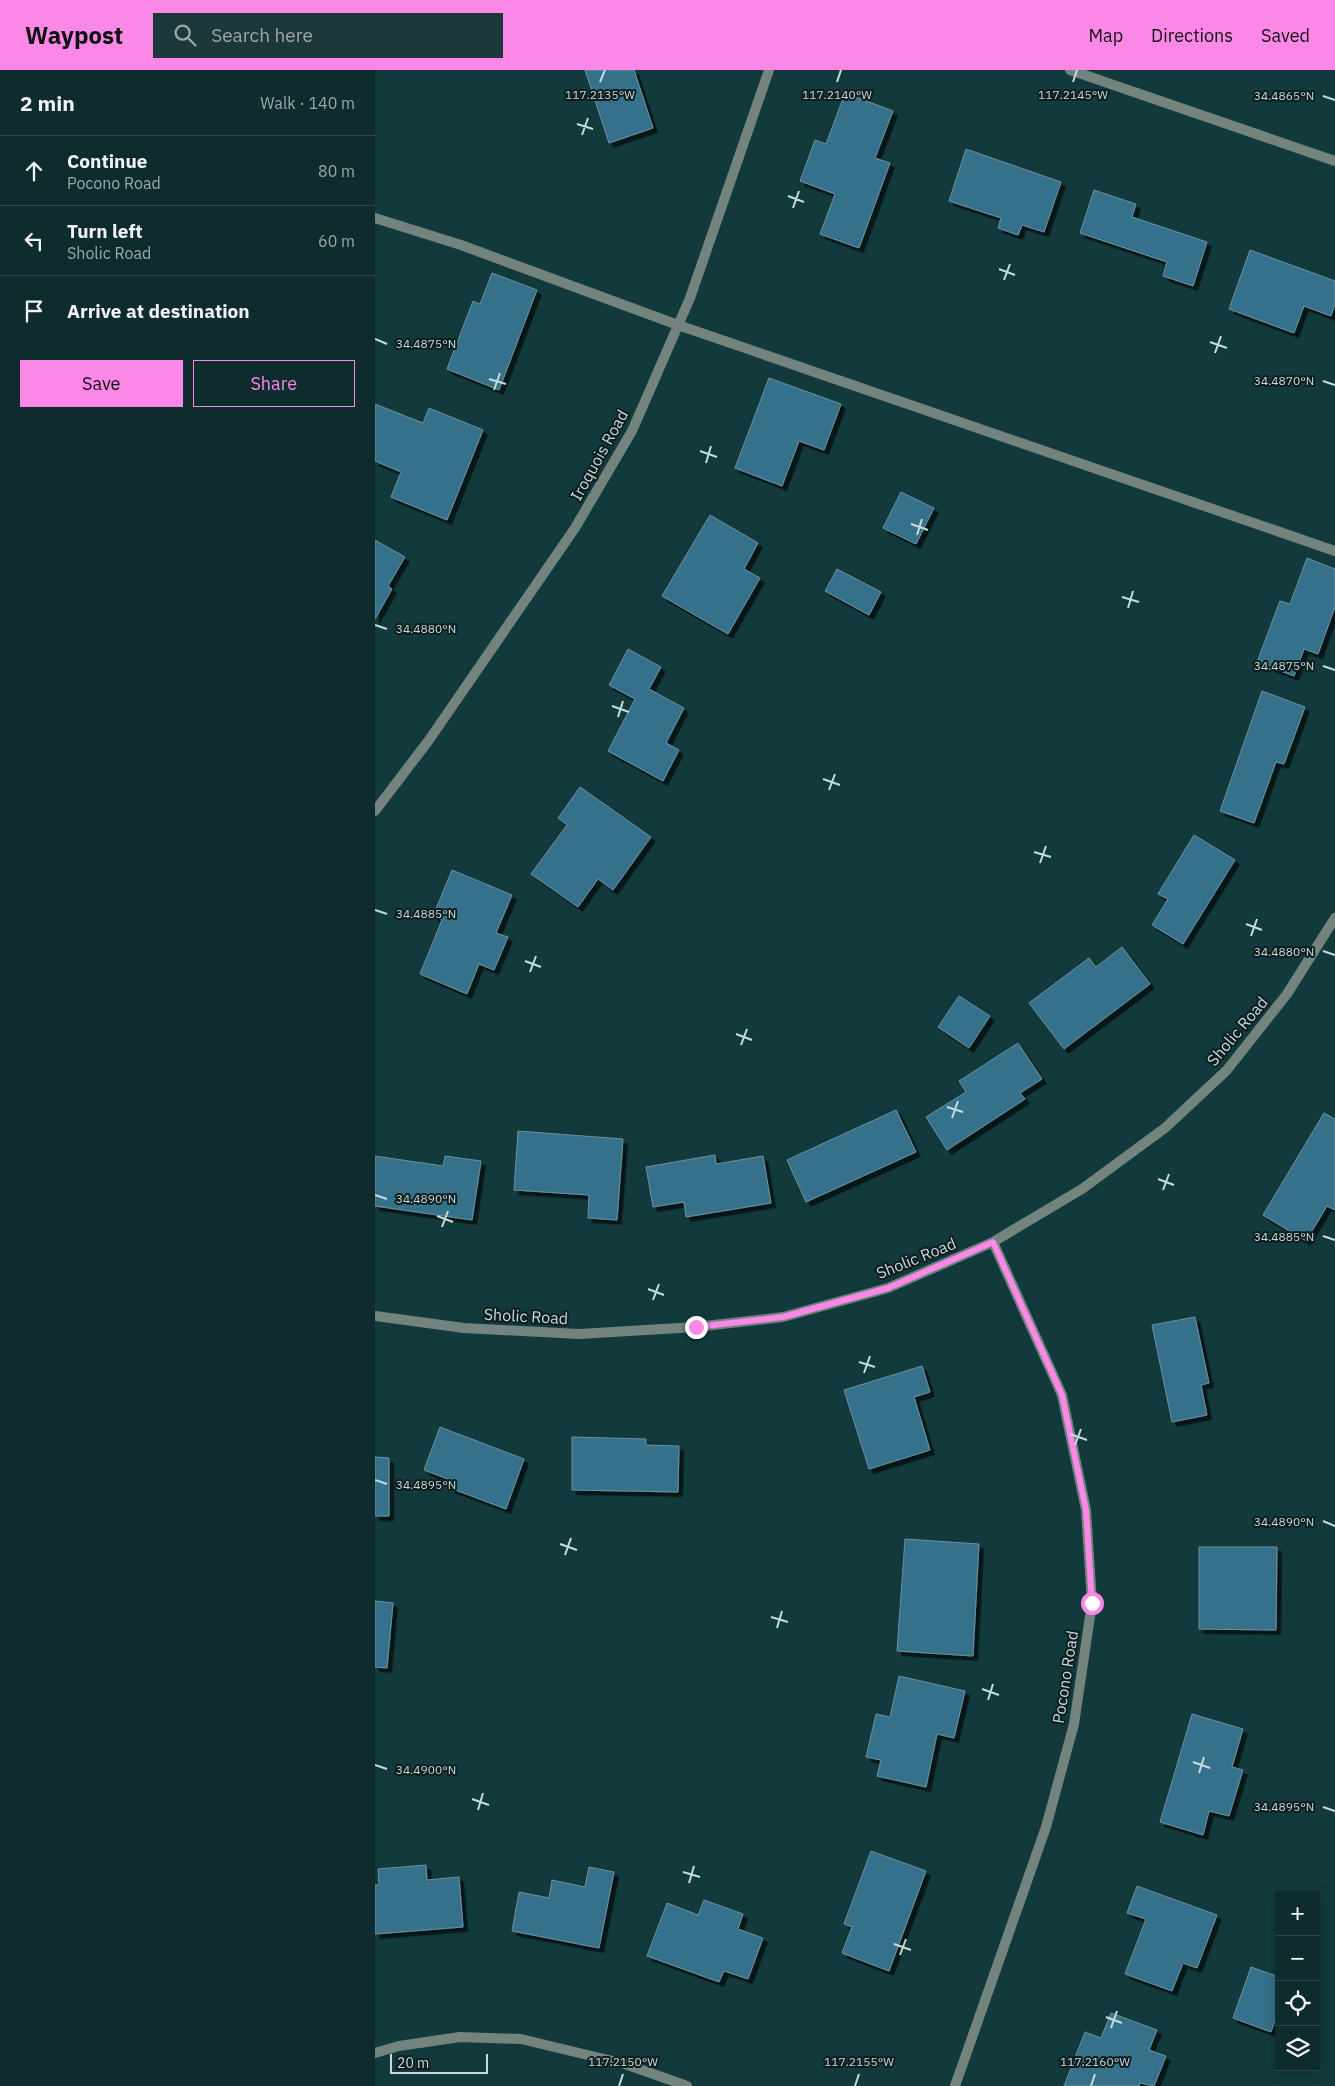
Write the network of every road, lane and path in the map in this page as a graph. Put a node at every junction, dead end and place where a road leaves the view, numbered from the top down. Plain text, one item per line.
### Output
1 (769, 70) edge
2 (1070, 70) edge
3 (1335, 161) edge
4 (375, 218) edge
5 (678, 325) junction
6 (1335, 551) edge
7 (375, 811) edge
8 (1335, 918) edge
9 (993, 1242) junction
10 (375, 1316) edge
11 (375, 2053) edge
12 (687, 2086) edge
13 (955, 2086) edge

1 - 5 street, Iroquois Road
2 - 3 street
4 - 5 street
5 - 6 street
5 - 7 street, Iroquois Road
8 - 9 street, Sholic Road
9 - 10 street, Sholic Road
9 - 13 street, Pocono Road
11 - 12 street

